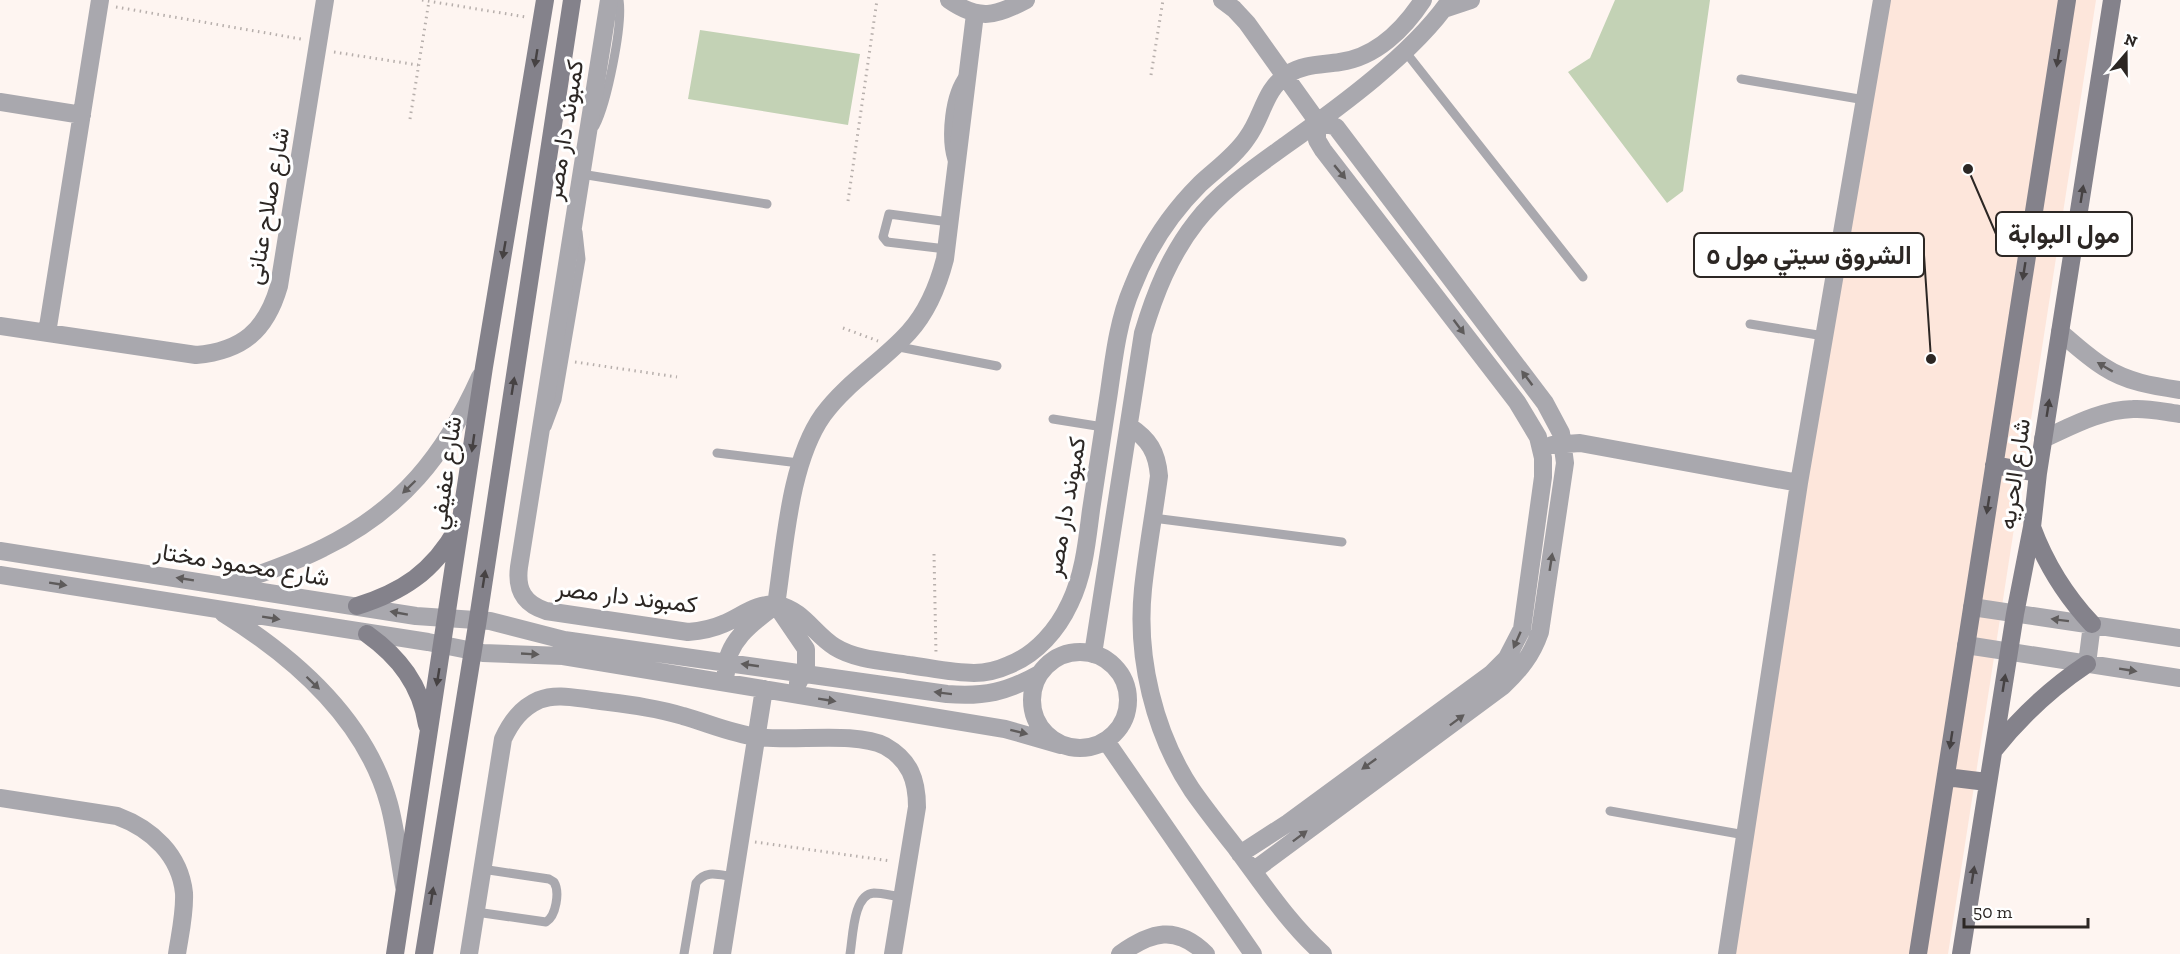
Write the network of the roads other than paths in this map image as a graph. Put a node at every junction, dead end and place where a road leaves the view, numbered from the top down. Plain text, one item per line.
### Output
1 (325, 0) edge
2 (545, 0) edge
3 (572, 0) edge
4 (609, 0) edge
5 (619, 0) edge
6 (949, 0) edge
7 (1026, 0) edge
8 (1222, 0) edge
9 (1423, 0) edge
10 (1471, 0) edge
11 (1882, 0) edge
12 (2067, 0) edge
13 (2112, 0) edge
14 (99, 2) edge
15 (1447, 4) edge
16 (975, 14) junction
17 (1404, 50) junction
18 (1284, 76) junction
19 (1741, 79) dead end
20 (530, 97) junction
21 (557, 100) junction
22 (1865, 100) junction
23 (0, 102) edge
24 (82, 115) junction
25 (1317, 122) junction
26 (586, 144) junction
27 (581, 174) junction
28 (767, 204) dead end
29 (574, 218) junction
30 (949, 222) junction
31 (946, 249) junction
32 (1583, 277) dead end
33 (1750, 324) dead end
34 (0, 326) edge
35 (2060, 332) junction
36 (47, 333) junction
37 (1824, 336) junction
38 (894, 346) junction
39 (997, 366) dead end
40 (484, 367) junction
41 (2145, 384) junction
42 (2180, 390) edge
43 (2142, 409) junction
44 (2180, 414) edge
45 (1053, 419) dead end
46 (1129, 426) junction
47 (1103, 427) junction
48 (2043, 439) junction
49 (1563, 443) junction
50 (538, 446) junction
51 (1541, 448) junction
52 (717, 453) dead end
53 (800, 463) junction
54 (1994, 465) junction
55 (2038, 473) junction
56 (1799, 483) junction
57 (1153, 518) junction
58 (462, 520) junction
59 (2032, 527) junction
60 (1342, 542) dead end
61 (0, 551) edge
62 (0, 575) edge
63 (227, 586) junction
64 (776, 605) junction
65 (357, 606) junction
66 (1972, 607) junction
67 (217, 609) junction
68 (2015, 614) junction
69 (447, 618) junction
70 (478, 619) junction
71 (2092, 624) junction
72 (367, 634) junction
73 (2180, 638) edge
74 (443, 645) junction
75 (1966, 645) junction
76 (472, 652) junction
77 (2009, 652) junction
78 (1092, 654) junction
79 (726, 662) junction
80 (2087, 664) junction
81 (804, 673) junction
82 (1039, 674) junction
83 (2180, 678) edge
84 (729, 683) junction
85 (764, 689) junction
86 (789, 693) junction
87 (428, 735) junction
88 (756, 737) junction
89 (1106, 741) junction
90 (1061, 745) junction
91 (1993, 751) junction
92 (1946, 777) junction
93 (1987, 782) junction
94 (0, 798) edge
95 (1610, 811) dead end
96 (1745, 835) junction
97 (1240, 854) junction
98 (482, 869) junction
99 (1253, 871) junction
100 (734, 877) junction
101 (405, 891) junction
102 (902, 897) junction
103 (476, 912) junction
104 (177, 954) edge
105 (395, 954) edge
106 (424, 954) edge
107 (469, 954) edge
108 (684, 954) edge
109 (722, 954) edge
110 (850, 954) edge
111 (893, 954) edge
112 (1120, 954) edge
113 (1206, 954) edge
114 (1253, 954) edge
115 (1323, 954) edge
116 (1727, 954) edge
117 (1918, 954) edge
118 (1961, 954) edge

1 - 36 street, شارع صلاح عنانى
2 -> 20 street, شارع عفيفي
3 - 21 street
4 - 26 street, كمبوند دار مصر
5 - 26 lane
6 - 16 street
7 - 16 street
8 - 18 street
9 - 18 street
10 - 15 street
11 - 22 street
12 -> 54 street, شارع الحريه
35 -> 13 street, شارع الحريه
14 - 24 street
15 - 17 street
16 - 30 street
17 - 25 street
17 - 32 lane
18 - 25 street
18 - 47 street, كمبوند دار مصر
19 - 22 lane
20 - 21 street
20 -> 40 street, شارع عفيفي
70 -> 21 street
22 - 37 street
23 - 24 street
24 - 36 street
25 - 46 street
49 -> 25 street
25 -> 51 street
26 - 27 street, كمبوند دار مصر
27 - 28 lane
27 - 29 street, كمبوند دار مصر
29 - 50 street, كمبوند دار مصر
29 - 50 lane
30 - 31 street
30 - 31 lane
31 - 38 street
33 - 37 lane
34 - 36 street, شارع صلاح عنانى
41 -> 35 street
48 -> 35 street, شارع الحريه
37 - 56 street
38 - 39 lane
38 - 53 street
40 -> 58 street, شارع عفيفي
40 -> 63 street
41 - 42 street
41 - 43 street
43 - 44 street
43 - 48 street
45 - 47 lane
46 - 57 street
46 - 78 street
47 - 64 street, كمبوند دار مصر
48 - 55 street, شارع الحريه
49 - 51 street
49 - 56 street
99 -> 49 street
50 - 64 street, كمبوند دار مصر
51 -> 97 street
52 - 53 lane
53 - 64 street
54 - 55 street
54 -> 66 street, شارع الحريه
55 - 59 street, شارع الحريه
56 - 96 street
57 - 60 lane
57 - 97 street
58 - 65 street
58 - 69 street, شارع عفيفي
59 - 68 street, شارع الحريه
59 - 71 street
63 -> 61 street, شارع محمود مختار
62 -> 67 street, شارع محمود مختار
63 - 65 street, شارع محمود مختار
64 - 79 street
64 - 81 street
69 -> 65 street, شارع محمود مختار
66 - 68 street
66 - 75 street, شارع الحريه
67 -> 72 street, شارع محمود مختار
67 -> 101 street
71 -> 68 street
68 - 77 street, شارع الحريه
69 - 70 street, شارع محمود مختار
69 - 74 street, شارع عفيفي
70 - 76 street
70 - 79 street, شارع محمود مختار
71 - 73 street
71 - 80 street
72 - 74 street, شارع محمود مختار
72 - 87 street
74 - 76 street, شارع محمود مختار
74 -> 87 street, شارع عفيفي
75 - 77 street
75 -> 92 street, شارع الحريه
76 -> 84 street, شارع محمود مختار
106 -> 76 street
77 - 80 street
91 -> 77 street, شارع الحريه
78 - 82 street
78 - 89 street
81 -> 79 street, شارع محمود مختار
79 - 84 street
80 -> 83 street
80 - 91 street
82 -> 81 street, شارع محمود مختار
81 - 86 street
82 - 90 street
84 - 85 street, شارع محمود مختار
85 - 86 street, شارع محمود مختار
85 - 88 street
86 -> 90 street, شارع محمود مختار
87 - 101 street, شارع عفيفي
88 - 98 street
88 - 100 street
88 - 102 street
89 - 90 street
89 - 114 street
91 - 93 street, شارع الحريه
92 - 93 street
92 - 117 street, شارع الحريه
118 -> 93 street, شارع الحريه
94 - 104 street
95 - 96 lane
96 - 116 street
97 - 99 street
98 - 103 street
98 - 103 lane
99 - 115 street
100 - 108 lane
100 - 109 street
101 - 105 street, شارع عفيفي
102 - 110 lane
102 - 111 street
103 - 107 street
112 - 113 street

